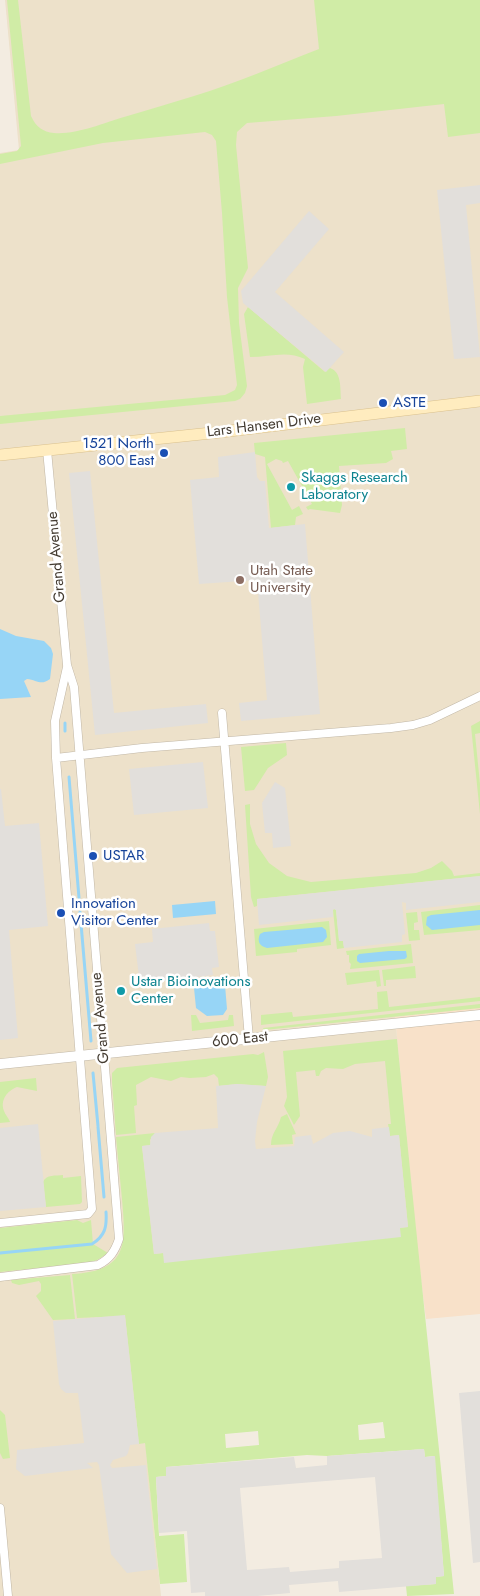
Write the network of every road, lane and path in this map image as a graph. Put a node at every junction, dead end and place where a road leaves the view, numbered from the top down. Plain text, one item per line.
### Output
1 (480, 401) edge
2 (47, 450) junction
3 (0, 454) edge
4 (67, 664) junction
5 (480, 696) edge
6 (222, 713) dead end
7 (225, 741) junction
8 (80, 755) junction
9 (56, 758) junction
10 (480, 1015) edge
11 (250, 1039) junction
12 (104, 1054) junction
13 (80, 1056) junction
14 (0, 1064) edge
15 (0, 1223) edge
16 (0, 1277) edge
17 (0, 1508) edge
18 (8, 1596) edge

1 - 2 main road, Lars Hansen Drive
2 - 3 main road, Lars Hansen Drive
2 - 4 street, Grand Avenue
4 - 8 street, Grand Avenue
4 - 9 street, Grand Avenue
5 - 7 street
6 - 7 street
7 - 8 street
7 - 11 street
8 - 9 street
8 - 12 street, Grand Avenue
9 - 13 street, Grand Avenue
10 - 11 street, 600 East
11 - 12 street, 600 East
12 - 13 street, 600 East
12 - 16 street, Grand Avenue
13 - 14 street, 600 East
13 - 15 street, Grand Avenue
17 - 18 street

